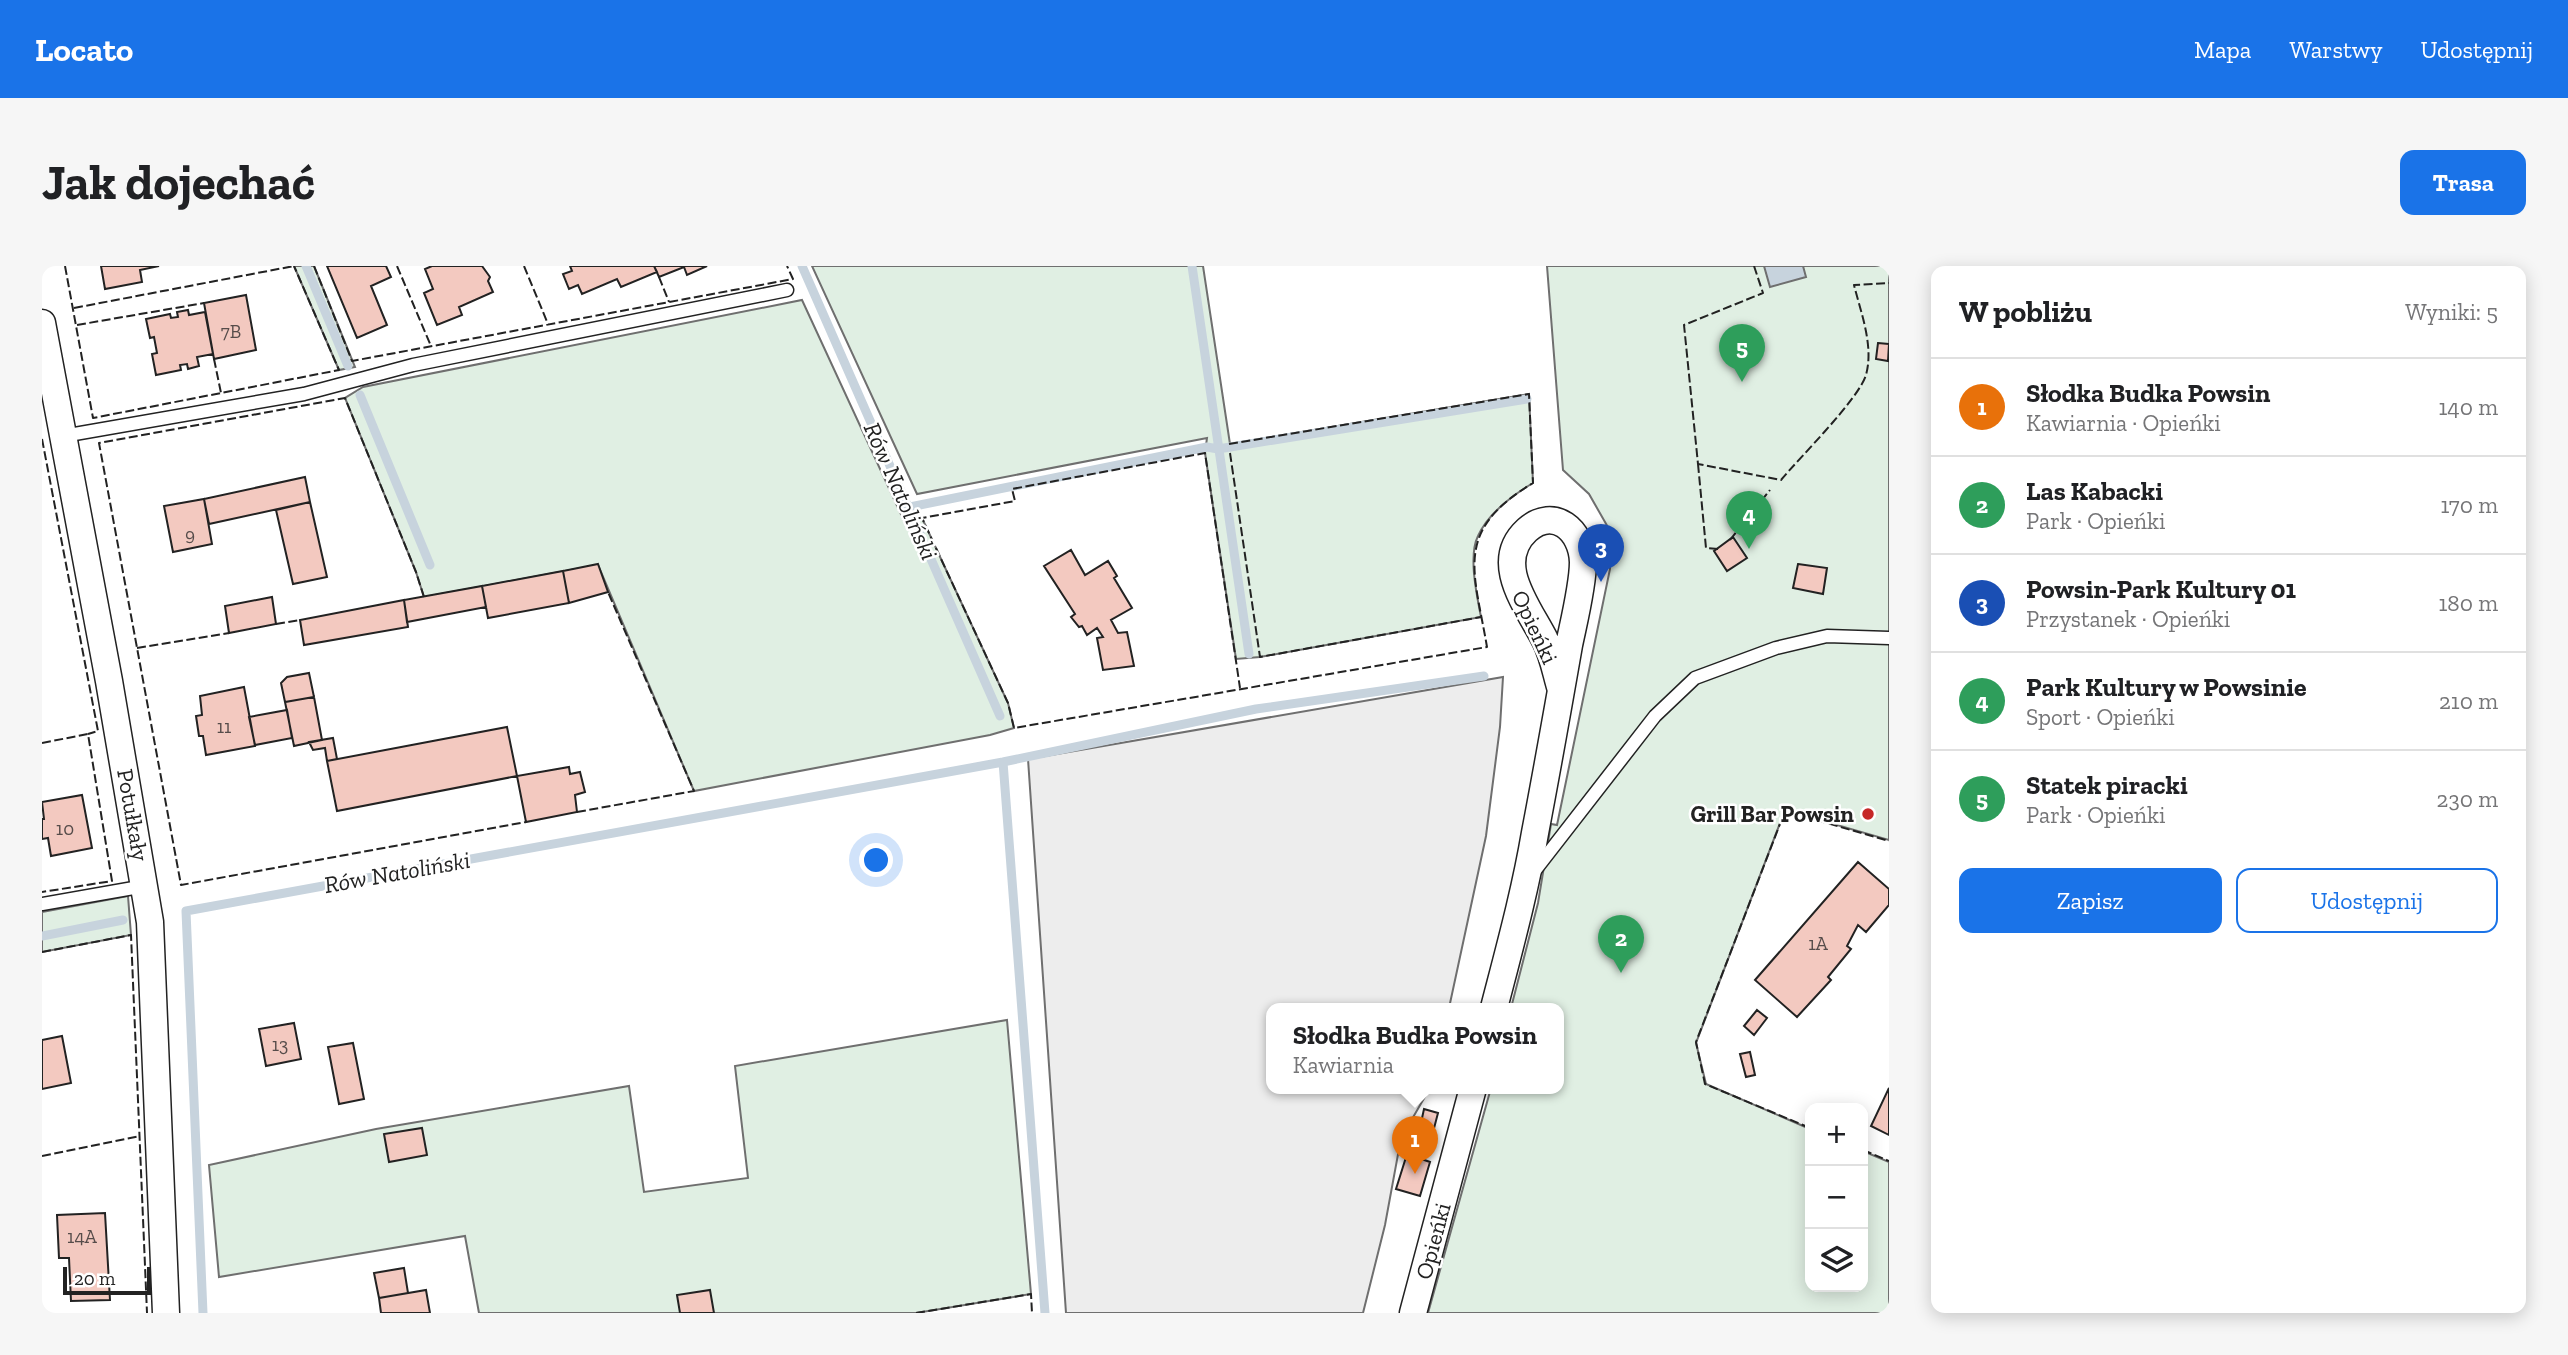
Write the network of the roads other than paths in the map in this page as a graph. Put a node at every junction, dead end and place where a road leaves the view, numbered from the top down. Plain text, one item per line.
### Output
1 (787, 290) dead end
2 (42, 323) edge
3 (63, 436) junction
4 (1889, 638) edge
5 (1561, 690) junction
6 (1527, 881) junction
7 (145, 886) junction
8 (42, 904) edge
9 (1495, 1003) edge
10 (1471, 1094) edge
11 (166, 1313) edge
12 (1413, 1313) edge

1 - 3 lane
2 - 3 street, Potułkały
3 - 7 street, Potułkały
4 - 6 lane
5 - 5 street, Opieńki
5 - 6 street, Opieńki
6 - 9 street, Opieńki
7 - 8 lane
7 - 11 street, Potułkały
10 - 12 street, Opieńki

